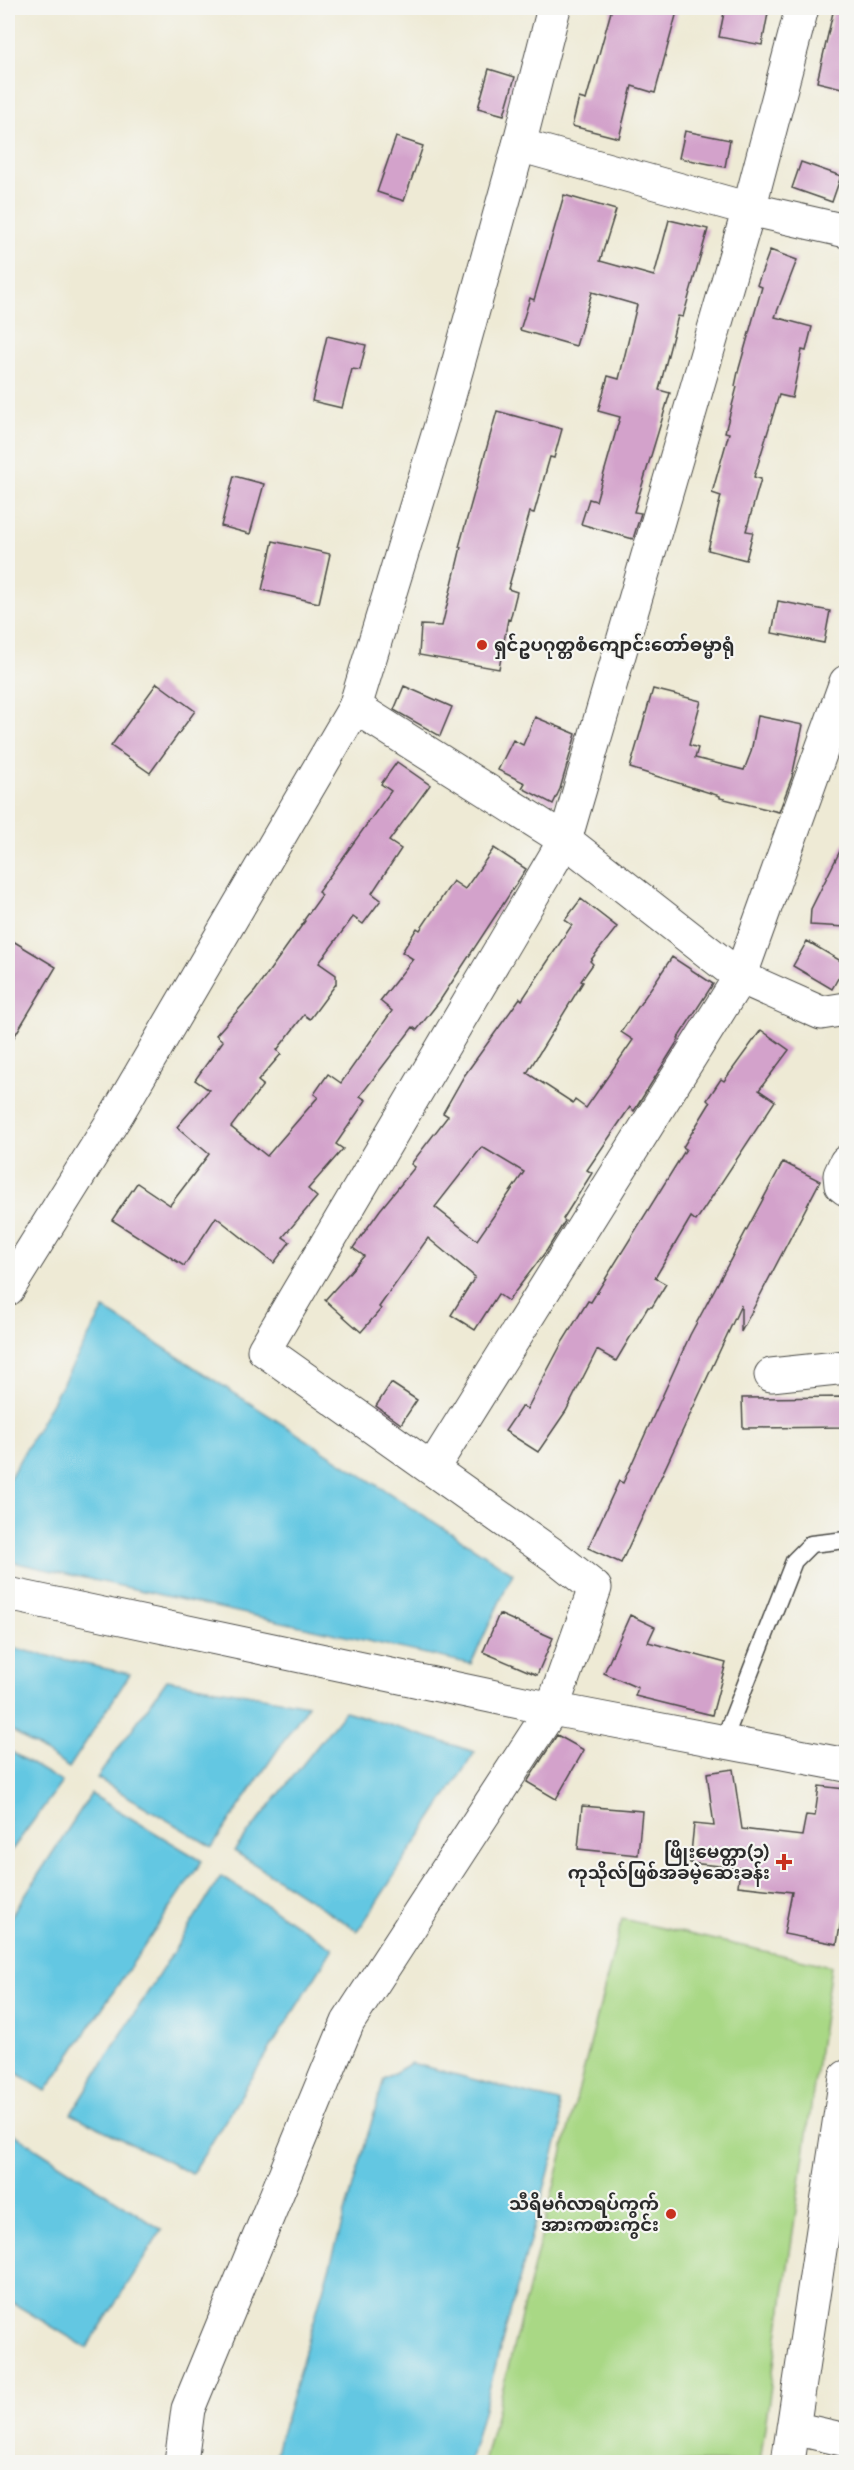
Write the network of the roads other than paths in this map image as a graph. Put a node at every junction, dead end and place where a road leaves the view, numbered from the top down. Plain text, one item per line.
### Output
1 (554, 8) edge
2 (802, 8) edge
3 (519, 145) junction
4 (749, 209) junction
5 (846, 231) edge
6 (846, 681) edge
7 (355, 707) junction
8 (565, 840) junction
9 (740, 977) junction
10 (846, 1008) edge
11 (846, 1162) edge
12 (846, 1188) edge
13 (8, 1288) edge
14 (846, 1367) edge
15 (771, 1375) dead end
16 (432, 1469) junction
17 (846, 1540) edge
18 (8, 1594) edge
19 (552, 1709) junction
20 (723, 1742) junction
21 (846, 1765) edge
22 (846, 2078) edge
23 (836, 2223) edge
24 (793, 2428) junction
25 (846, 2440) edge
26 (181, 2463) edge
27 (788, 2463) edge

1 - 3 street
2 - 4 street
3 - 4 street
3 - 7 street
4 - 5 street
4 - 8 street
6 - 9 street
7 - 8 street
7 - 13 street
8 - 9 street
8 - 16 street
9 - 10 street
9 - 16 street
11 - 12 street
14 - 15 street
16 - 19 street
17 - 20 lane
18 - 19 street
19 - 20 street
19 - 26 street
20 - 21 street
22 - 23 street
23 - 24 street
24 - 25 street
24 - 27 street

